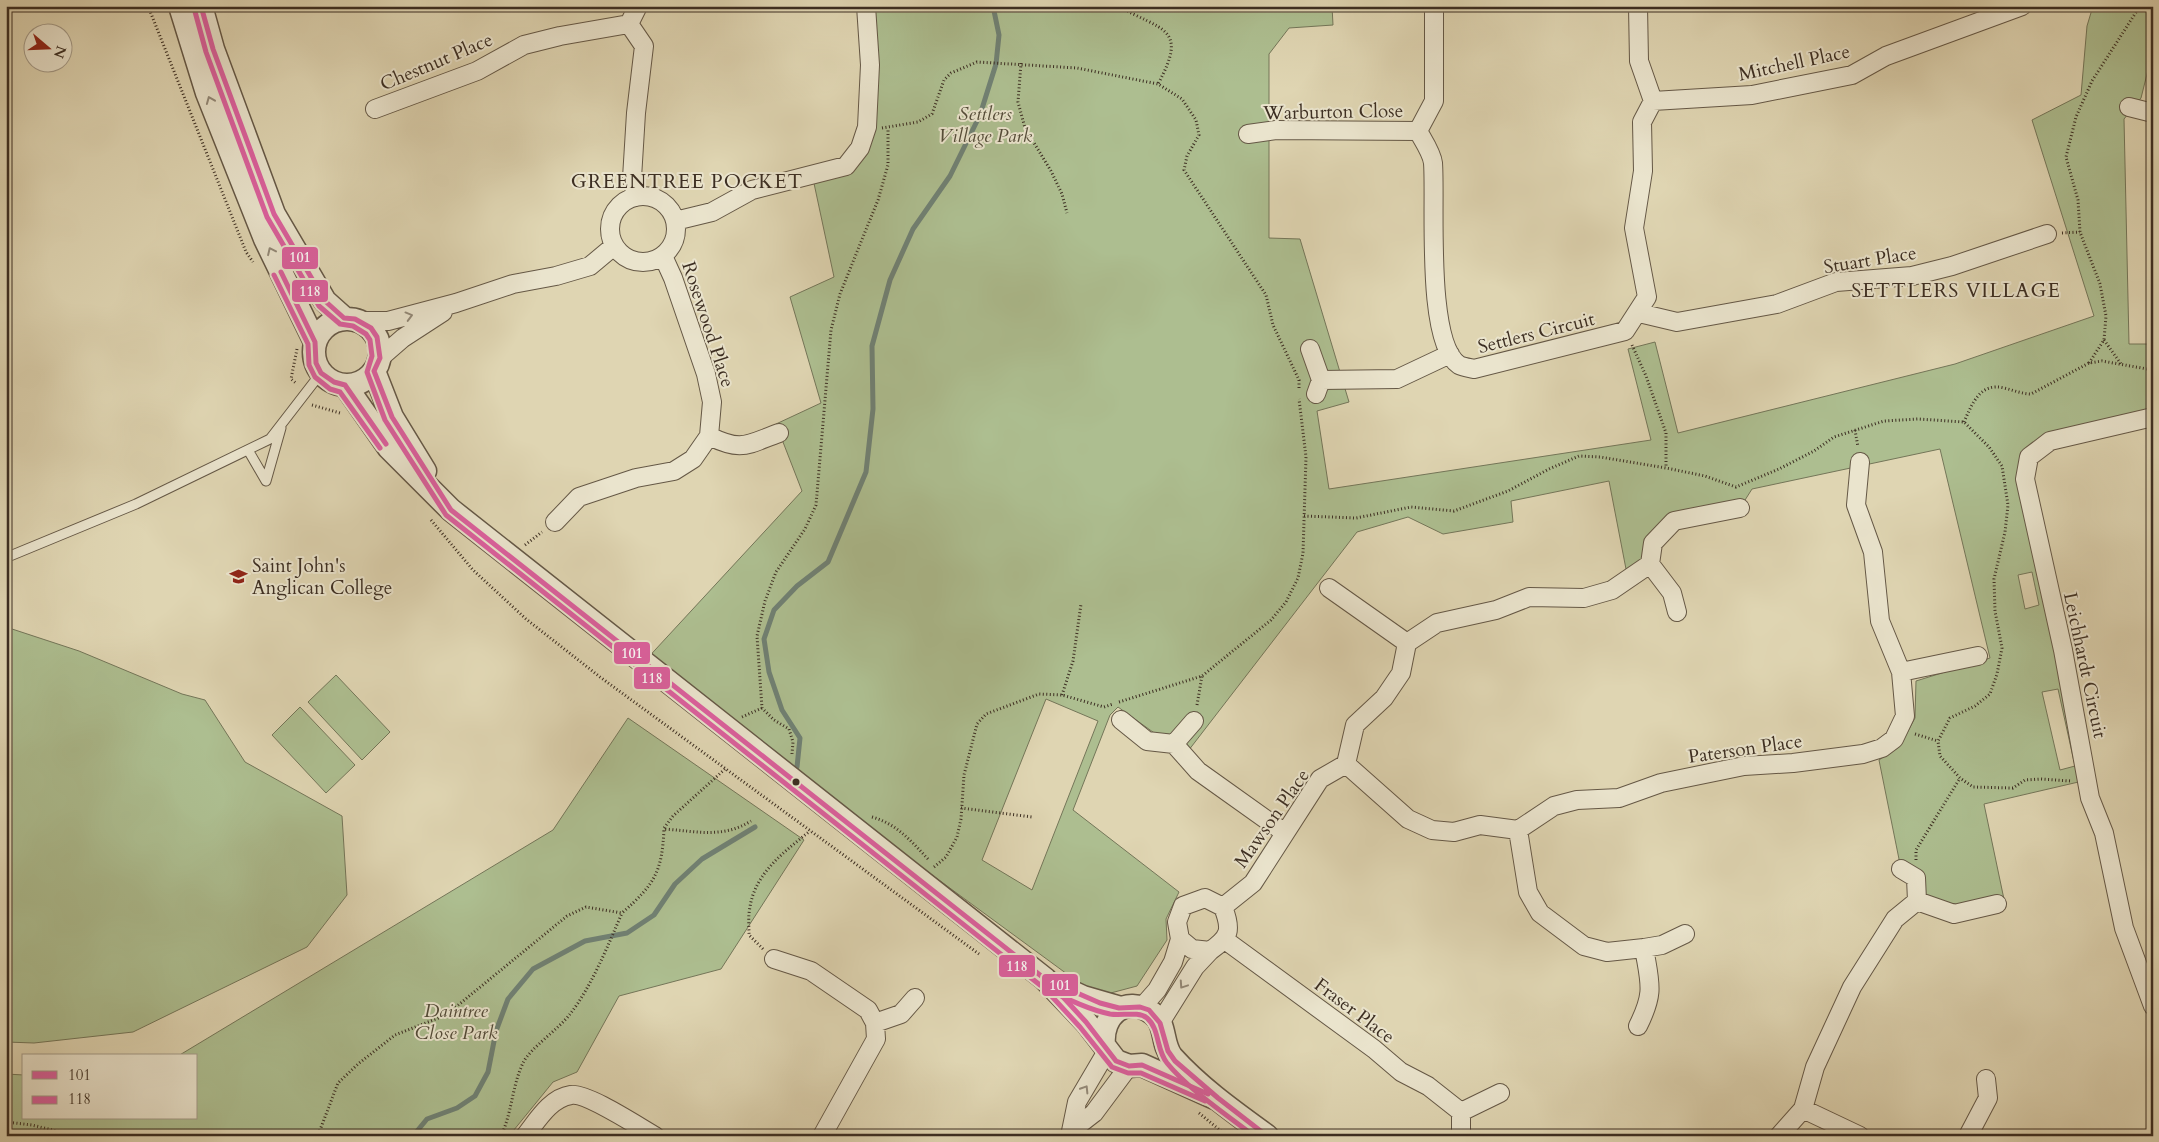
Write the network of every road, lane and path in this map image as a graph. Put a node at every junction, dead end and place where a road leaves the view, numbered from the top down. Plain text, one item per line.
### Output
1 (180, 6) edge
2 (201, 6) edge
3 (638, 6) edge
4 (866, 6) edge
5 (1118, 6) edge
6 (1434, 6) edge
7 (1638, 6) edge
8 (2022, 6) edge
9 (2140, 6) edge
10 (629, 24) junction
11 (1020, 63) junction
12 (1158, 84) junction
13 (1653, 101) junction
14 (2129, 108) dead end
15 (375, 109) dead end
16 (2153, 113) edge
17 (867, 127) junction
18 (888, 128) junction
19 (1418, 131) junction
20 (1248, 134) dead end
21 (636, 197) junction
22 (1067, 213) dead end
23 (675, 221) junction
24 (2047, 234) dead end
25 (614, 246) junction
26 (663, 256) junction
27 (456, 303) junction
28 (1639, 313) junction
29 (352, 320) junction
30 (1625, 331) junction
31 (2104, 340) junction
32 (315, 342) junction
33 (1310, 348) dead end
34 (1450, 354) junction
35 (2089, 363) junction
36 (2121, 364) junction
37 (377, 365) junction
38 (2153, 370) edge
39 (321, 373) junction
40 (345, 385) junction
41 (2153, 417) edge
42 (285, 418) junction
43 (1964, 422) junction
44 (779, 433) dead end
45 (709, 436) junction
46 (248, 450) junction
47 (1860, 462) dead end
48 (1666, 468) junction
49 (1740, 508) dead end
50 (451, 510) junction
51 (1304, 516) junction
52 (555, 522) dead end
53 (10, 556) dead end
54 (1650, 564) junction
55 (1329, 588) dead end
56 (1081, 604) dead end
57 (1677, 612) dead end
58 (1407, 643) junction
59 (1978, 656) dead end
60 (1901, 672) junction
61 (1202, 676) junction
62 (1062, 695) junction
63 (762, 708) junction
64 (735, 720) dead end
65 (1121, 720) dead end
66 (1194, 721) joint
67 (1900, 729) junction
68 (1938, 741) junction
69 (1174, 744) junction
70 (791, 762) dead end
71 (1346, 764) junction
72 (725, 769) dead end
73 (1960, 778) junction
74 (2088, 780) junction
75 (961, 808) junction
76 (1032, 817) dead end
77 (751, 821) dead end
78 (664, 829) junction
79 (1518, 830) junction
80 (810, 831) dead end
81 (1285, 833) junction
82 (934, 867) dead end
83 (1901, 869) dead end
84 (1916, 878) junction
85 (1917, 901) junction
86 (1997, 904) dead end
87 (1223, 907) junction
88 (622, 913) junction
89 (1685, 934) dead end
90 (1180, 939) junction
91 (1225, 940) junction
92 (1644, 948) junction
93 (1210, 951) junction
94 (774, 959) joint
95 (1045, 978) junction
96 (915, 998) dead end
97 (2153, 1006) edge
98 (1131, 1008) junction
99 (875, 1023) junction
100 (1638, 1026) dead end
101 (1162, 1031) junction
102 (1106, 1048) junction
103 (1135, 1066) junction
104 (1986, 1079) dead end
105 (1500, 1093) dead end
106 (1215, 1098) junction
107 (1803, 1109) junction
108 (1461, 1112) junction
109 (6, 1122) edge
110 (1071, 1133) edge
111 (1970, 1135) edge
112 (77, 1136) edge
113 (315, 1136) edge
114 (501, 1136) edge
115 (526, 1136) edge
116 (654, 1136) edge
117 (822, 1136) edge
118 (1267, 1136) edge
119 (1462, 1136) edge
120 (1779, 1136) edge
121 (1860, 1136) edge

32 -> 1 street
2 - 29 street
3 - 10 street
4 - 17 street
5 - 12 path
6 - 19 street
7 - 13 street
8 - 13 street, Mitchell Place
9 - 31 path
10 - 15 street, Chestnut Place
10 - 21 street
11 - 12 path
11 - 18 path
11 - 22 path
12 - 51 path
13 - 28 street
14 - 16 street
17 - 18 path
17 - 23 street
18 - 63 path
19 - 20 street, Warburton Close
19 - 34 street
21 - 23 street
21 - 25 street
23 - 26 street
24 - 28 street, Stuart Place
25 - 26 street
25 - 27 street
26 - 45 street, Rosewood Place
29 -> 27 street
27 - 37 street
28 - 30 street
29 - 32 street
29 - 37 street
30 - 34 street, Settlers Circuit
30 - 48 path
31 - 35 path
31 - 36 path
32 - 39 street
33 - 34 street
35 - 36 path
35 - 43 path
36 - 38 path
37 - 40 street
37 - 50 street
39 - 40 street
39 - 42 lane
40 - 50 street
41 - 74 street, Leichhardt Circuit
42 - 46 lane
42 - 46 lane
43 - 48 path
43 - 68 path
44 - 45 street
45 - 52 street, Rosewood Place
46 - 53 lane
47 - 60 street
48 - 51 path
49 - 54 street
50 - 95 street
51 - 61 path
54 - 57 street
54 - 58 street
55 - 58 street
56 - 62 path
58 - 71 street
59 - 60 street
60 - 67 street
61 - 62 path
61 - 66 path
62 - 75 path
63 - 64 path
63 - 70 path
65 - 69 street
66 - 69 street
67 - 68 path
67 - 79 street, Paterson Place
68 - 73 path
69 - 81 street
71 - 79 street
71 - 81 street, Mawson Place
72 - 78 path
73 - 74 path
73 - 84 path
74 - 97 street, Leichhardt Circuit
75 - 76 path
75 - 82 path
77 - 78 path
78 - 88 path
79 - 92 street
80 - 94 path
81 - 87 street, Mawson Place
83 - 84 street
84 - 85 street
85 - 86 street
85 - 107 street
87 - 90 street
87 - 91 street
88 - 113 path
88 - 114 path
89 - 92 street
90 - 93 street
90 - 98 street
91 - 93 street
91 - 108 street, Fraser Place
92 - 100 street
93 -> 101 street
94 - 99 street
95 - 98 street
95 - 102 street
96 - 99 street
98 - 101 street
98 - 102 street
99 - 117 street
101 - 103 street
101 - 106 street
102 - 103 street
110 -> 102 street
103 - 106 street
103 - 110 street
104 - 111 street
105 - 108 street
106 - 118 street
107 - 120 street
107 - 121 street
108 - 119 street
109 - 112 path
115 - 116 street

